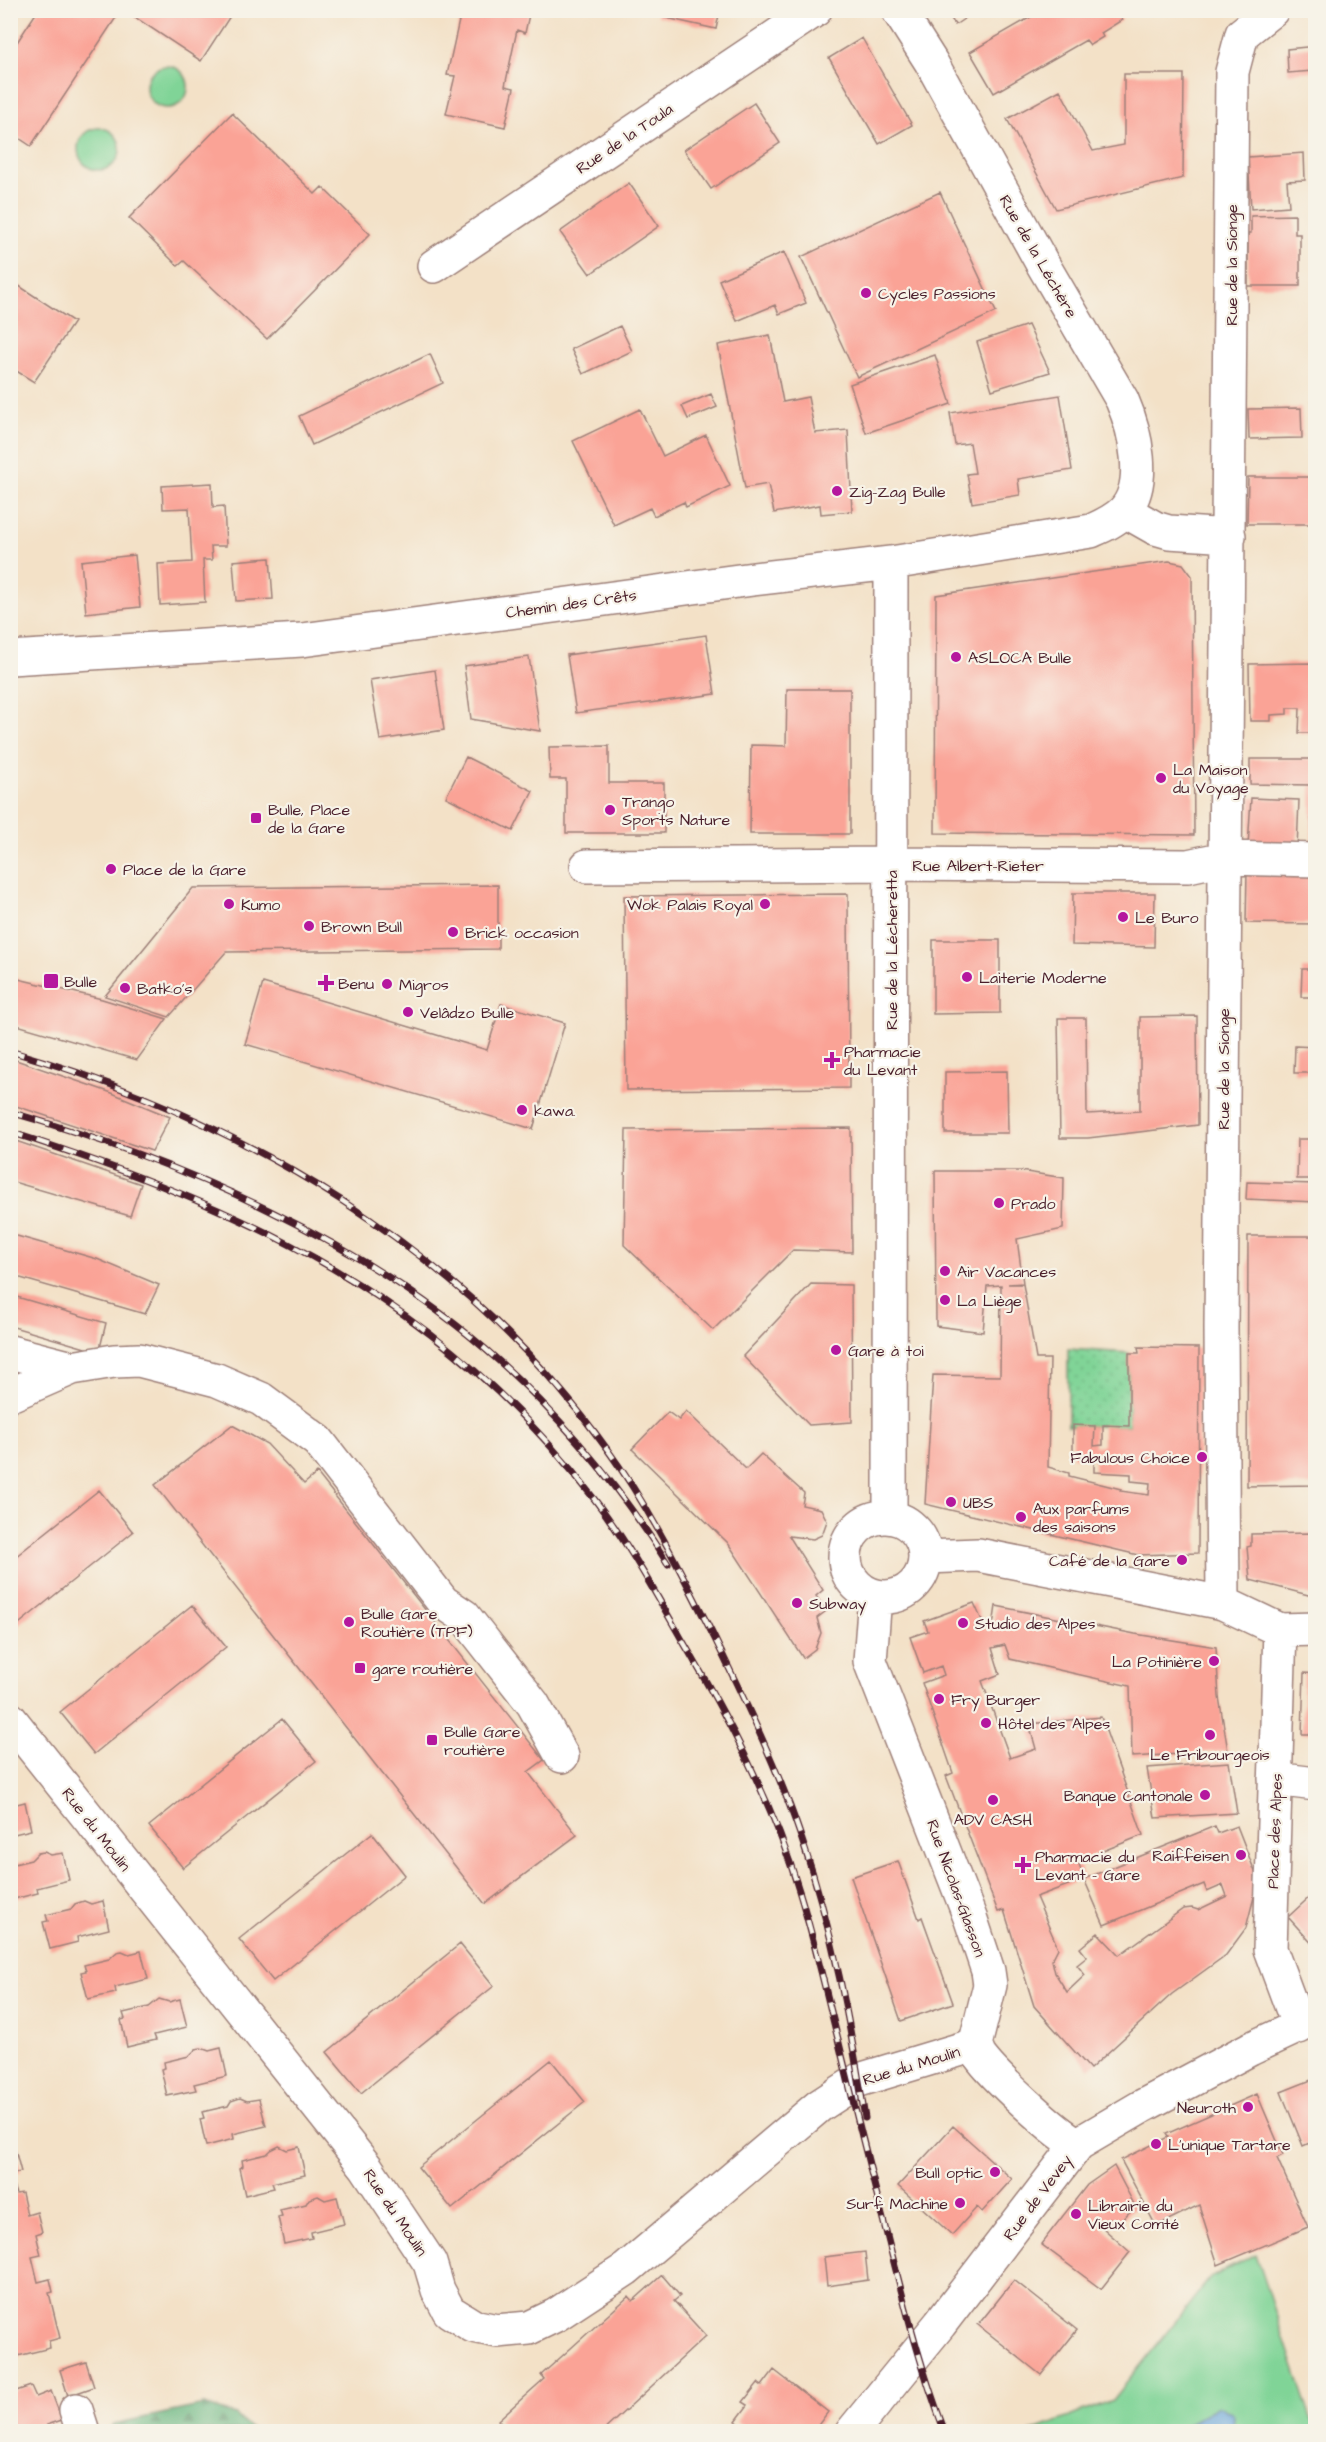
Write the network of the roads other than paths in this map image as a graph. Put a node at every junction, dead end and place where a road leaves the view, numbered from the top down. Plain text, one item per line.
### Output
1 (815, 10) edge
2 (898, 10) edge
3 (1272, 10) edge
4 (434, 266) dead end
5 (1125, 511) junction
6 (1229, 536) junction
7 (891, 563) junction
8 (10, 658) edge
9 (1225, 858) junction
10 (1316, 860) edge
11 (891, 864) junction
12 (586, 866) dead end
13 (10, 1352) edge
14 (72, 1368) junction
15 (10, 1395) edge
16 (890, 1517) junction
17 (925, 1557) junction
18 (874, 1596) junction
19 (443, 1602) dead end
20 (1223, 1603) junction
21 (1316, 1629) edge
22 (1280, 1630) junction
23 (10, 1719) edge
24 (1275, 1779) junction
25 (1316, 1784) edge
26 (1307, 2023) edge
27 (975, 2045) junction
28 (1078, 2144) junction
29 (852, 2432) edge

1 - 4 street, Rue de la Toula
2 - 5 street, Rue de la Léchère
3 - 6 street, Rue de la Sionge
5 - 6 street
5 - 7 street, Chemin des Crêts
6 - 9 street, Rue de la Sionge
7 - 8 street, Chemin des Crêts
7 - 11 street, Rue de la Lécheretta
9 - 10 street, Rue Albert-Rieter
9 - 11 street, Rue Albert-Rieter
9 - 20 street, Rue de la Sionge
11 - 12 street, Rue Albert-Rieter
11 - 16 street, Rue de la Lécheretta
13 - 14 street
14 - 15 street
14 - 19 street
16 - 17 street
16 - 18 street
17 - 18 street
17 - 20 street
18 - 27 street, Rue Nicolas-Glasson
20 - 22 street
21 - 22 street
22 - 24 street, Place des Alpes
23 - 27 street, Rue du Moulin
24 - 25 street
24 - 26 street, Place des Alpes
26 - 28 street, Rue de Vevey
27 - 28 street
28 - 29 street, Rue de Vevey

